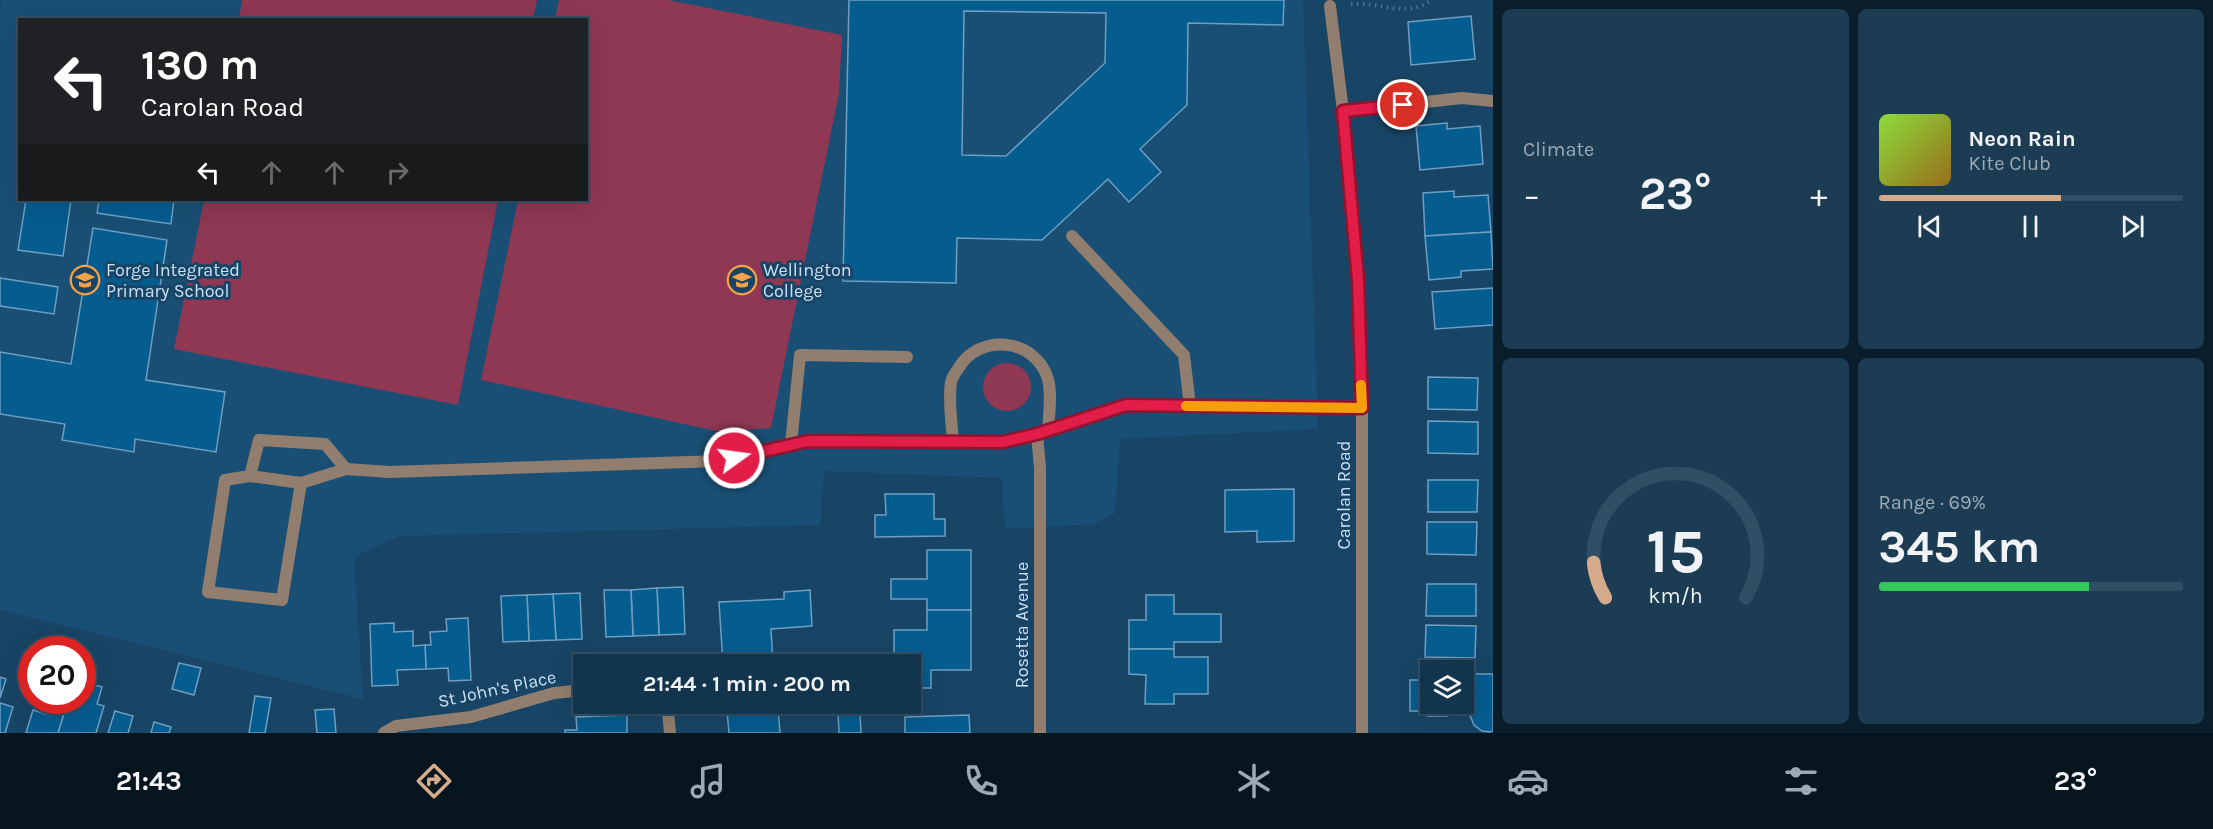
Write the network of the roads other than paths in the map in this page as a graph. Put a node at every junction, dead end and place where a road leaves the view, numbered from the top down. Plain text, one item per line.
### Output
1 (1330, 6) road end
2 (1493, 100) edge
3 (1343, 111) junction
4 (1072, 236) dead end
5 (907, 357) dead end
6 (1190, 406) junction
7 (1362, 408) junction
8 (1042, 432) junction
9 (953, 442) junction
10 (791, 444) junction
11 (346, 469) junction
12 (250, 476) junction
13 (300, 483) junction
14 (573, 691) edge
15 (668, 714) edge
16 (384, 733) edge
17 (670, 733) edge
18 (1040, 733) edge
19 (1362, 733) edge

1 - 3 street, Carolan Road
2 - 3 street
3 - 7 street, Carolan Road
4 - 6 street
5 - 10 street
6 - 7 street
6 - 8 street
7 - 19 street, Carolan Road
8 - 9 street
8 - 9 street
8 - 18 street, Rosetta Avenue
9 - 10 street
10 - 11 street
11 - 12 street
11 - 13 street
12 - 13 street
12 - 13 street
14 - 16 street, St John's Place
15 - 17 street

